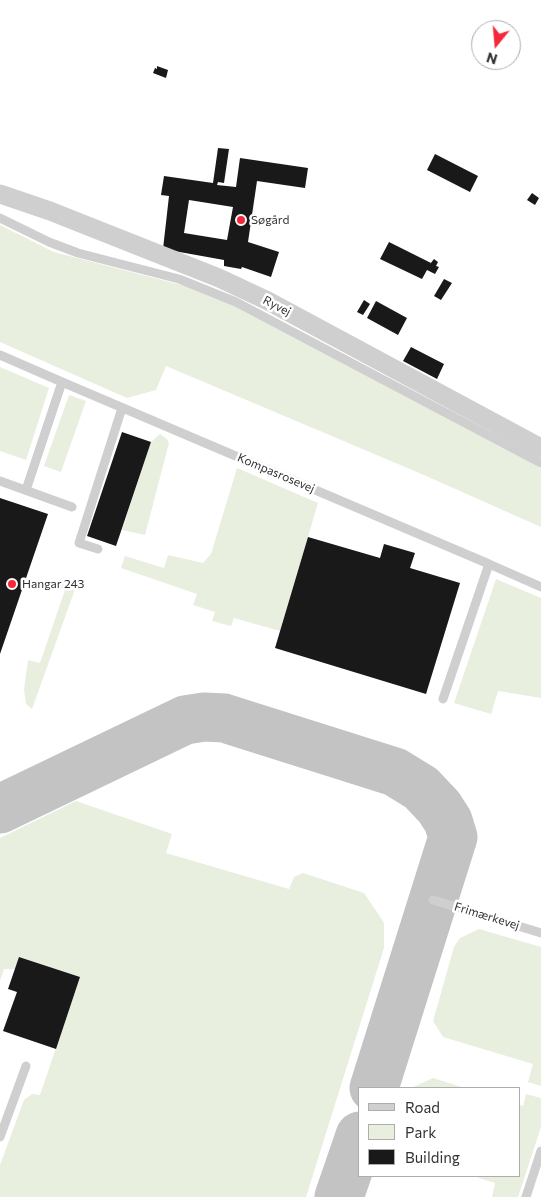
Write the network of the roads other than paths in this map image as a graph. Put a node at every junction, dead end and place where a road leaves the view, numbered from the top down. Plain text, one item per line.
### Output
1 (0, 194) edge
2 (0, 218) edge
3 (0, 355) edge
4 (62, 382) junction
5 (122, 408) junction
6 (541, 448) edge
7 (541, 463) edge
8 (0, 481) edge
9 (26, 490) junction
10 (72, 507) dead end
11 (98, 548) dead end
12 (489, 564) junction
13 (541, 587) edge
14 (443, 699) dead end
15 (433, 900) dead end
16 (541, 933) edge
17 (26, 1066) dead end
18 (0, 1138) edge
19 (541, 1151) edge
20 (526, 1197) edge

1 - 6 street, Ryvej
2 - 7 lane
3 - 4 lane, Kompasrosevej
4 - 5 lane, Kompasrosevej
4 - 9 lane
5 - 11 lane
5 - 12 lane, Kompasrosevej
8 - 9 lane
9 - 10 lane
12 - 13 lane, Kompasrosevej
12 - 14 lane
15 - 16 lane, Frimærkevej
17 - 18 lane
19 - 20 lane

